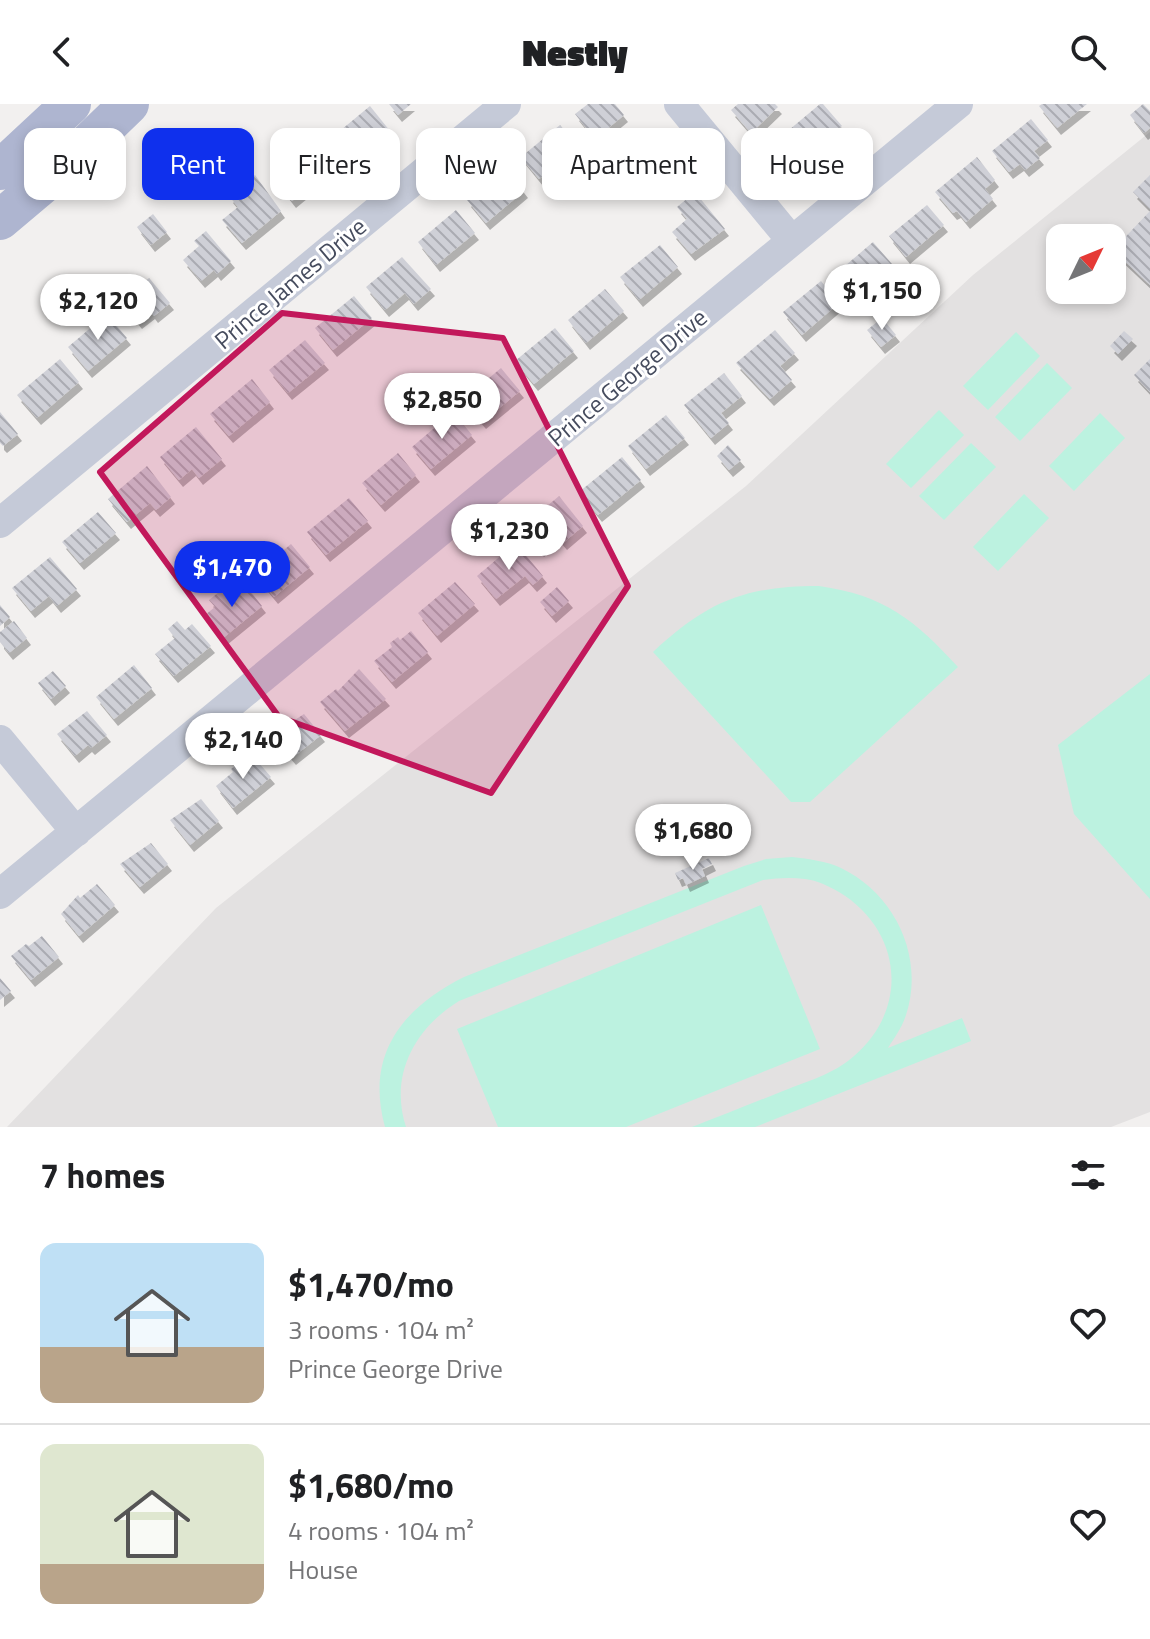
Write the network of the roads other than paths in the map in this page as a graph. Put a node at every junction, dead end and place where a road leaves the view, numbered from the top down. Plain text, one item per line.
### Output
1 (71, 104) edge
2 (111, 104) edge
3 (129, 104) edge
4 (506, 104) edge
5 (679, 104) edge
6 (958, 104) edge
7 (94, 128) edge
8 (104, 128) edge
9 (0, 170) edge
10 (24, 200) edge
11 (0, 220) edge
12 (792, 241) junction
13 (0, 523) edge
14 (0, 740) edge
15 (76, 832) junction
16 (0, 894) edge

1 - 9 main road
2 - 7 street
3 - 8 main road
4 - 13 street, Prince James Drive
5 - 12 street
6 - 12 street, Prince George Drive
10 - 11 main road
12 - 15 street, Prince George Drive
14 - 15 street
15 - 16 street, Prince George Drive

